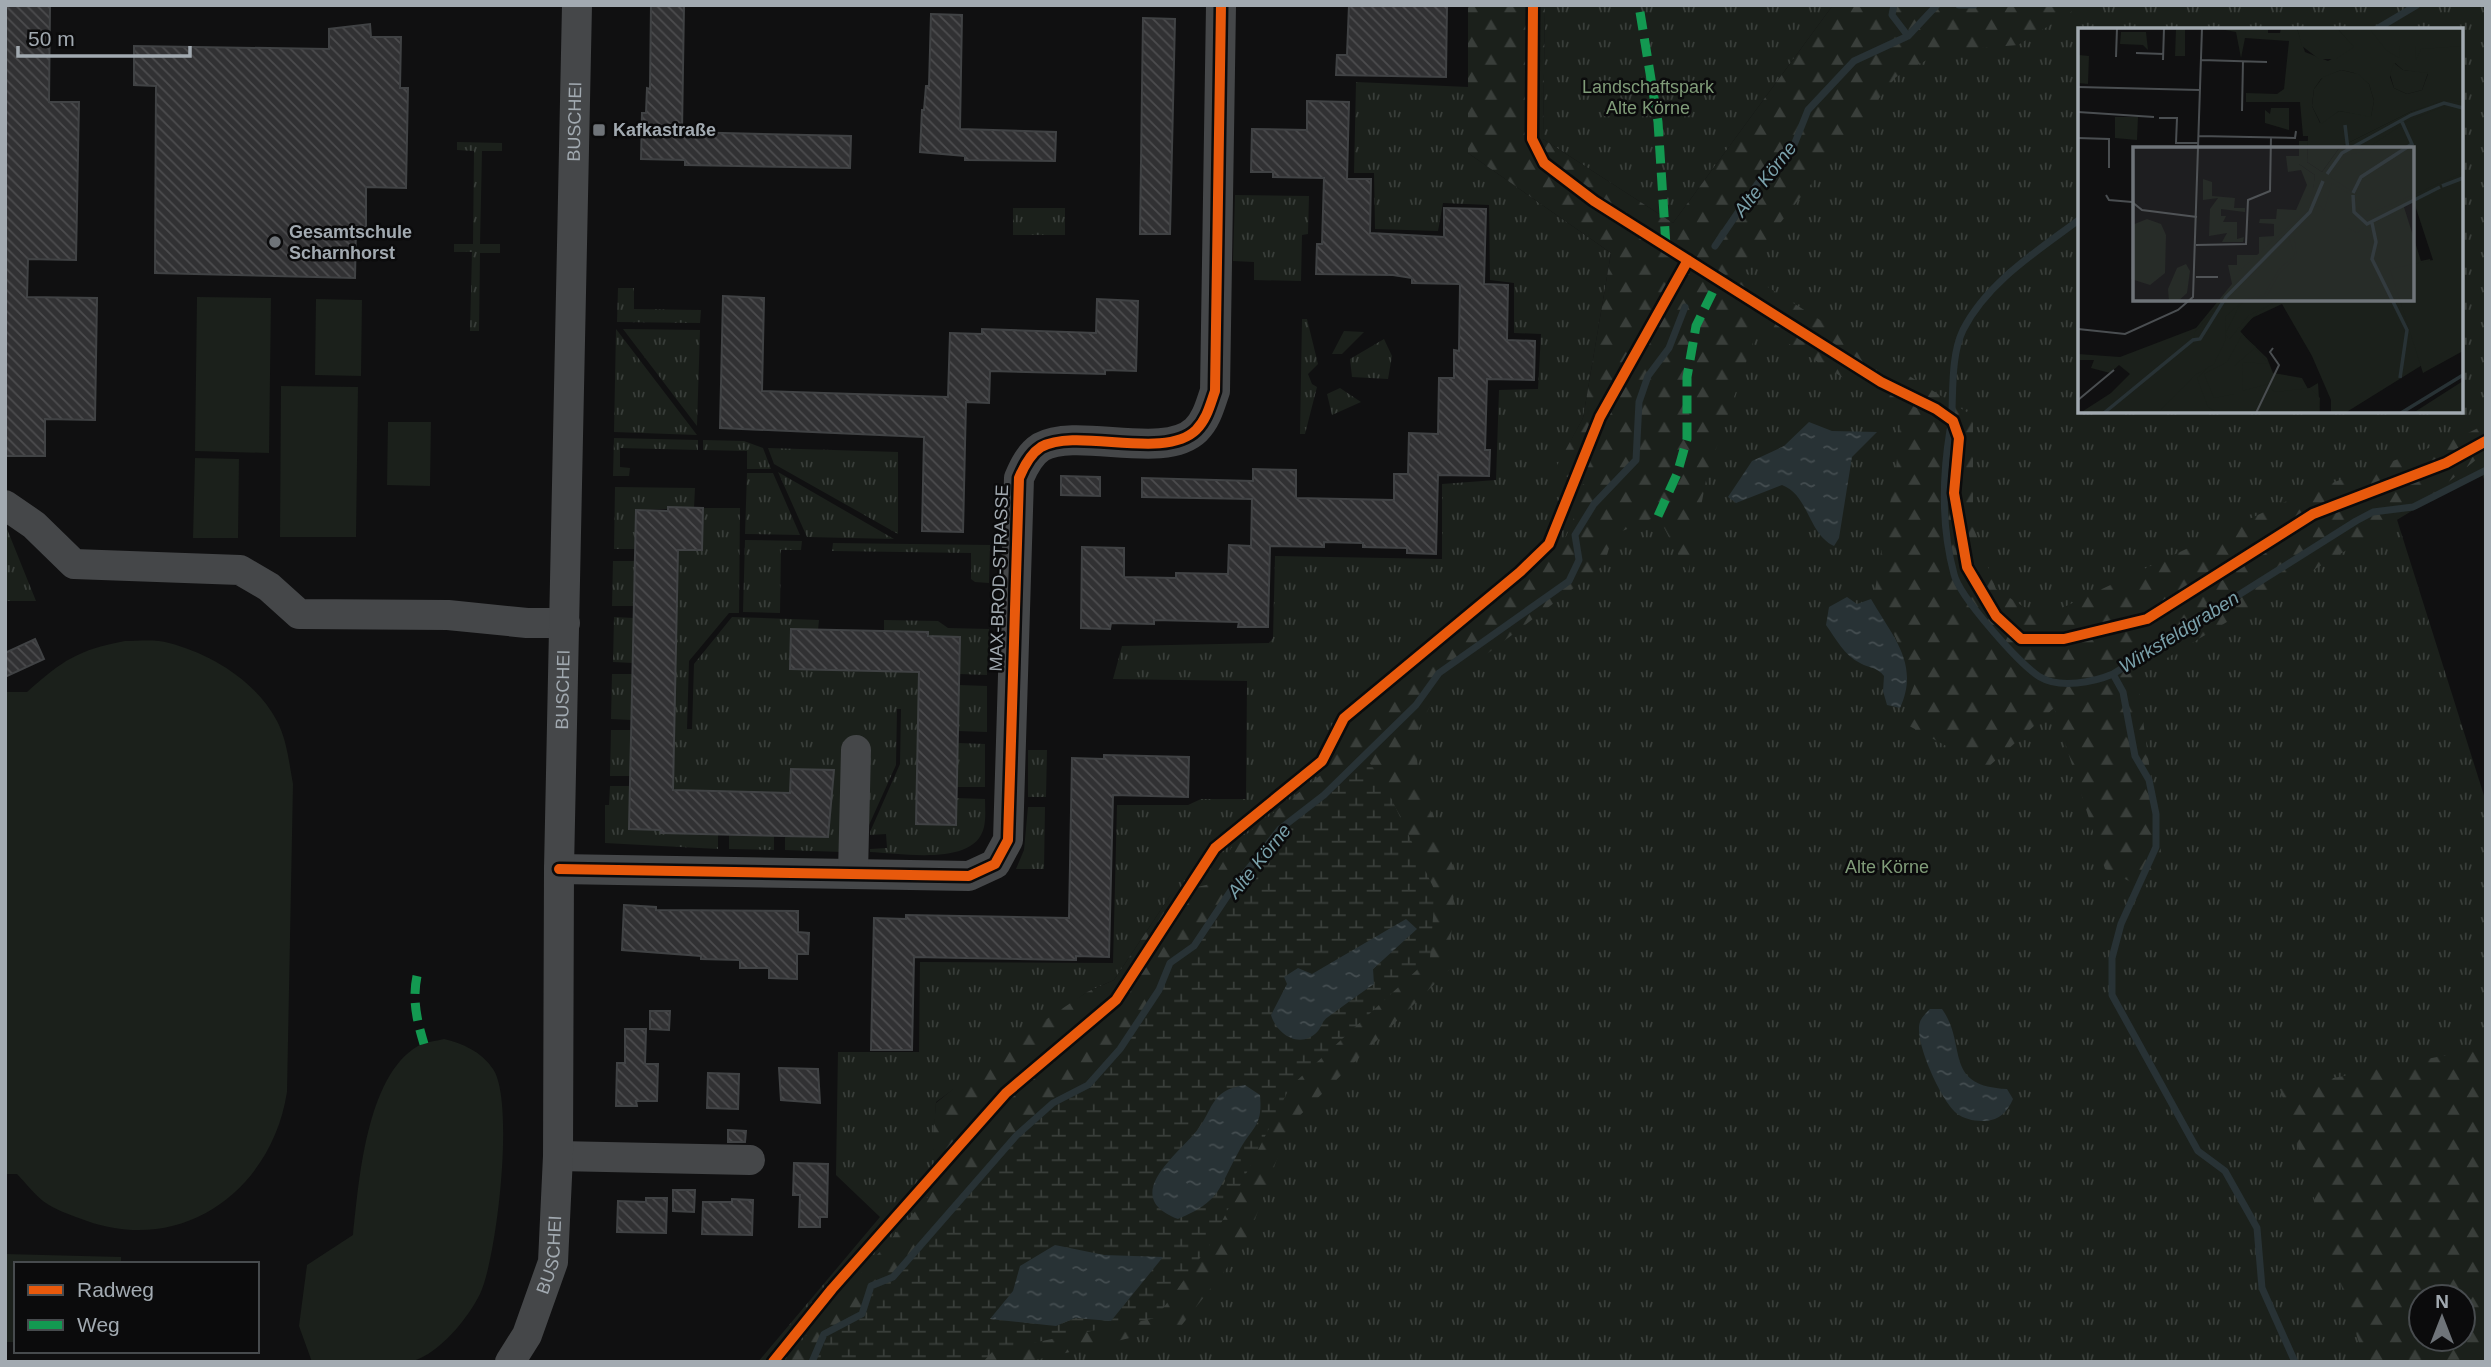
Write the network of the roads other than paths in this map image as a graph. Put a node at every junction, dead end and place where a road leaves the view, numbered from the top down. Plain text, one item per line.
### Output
1 (577, 5) edge
2 (1221, 5) edge
3 (5, 505) edge
4 (565, 623) junction
5 (856, 750) dead end
6 (559, 869) junction
7 (853, 873) junction
8 (558, 1156) junction
9 (750, 1160) dead end
10 (510, 1362) edge

1 - 4 street, BUSCHEI
2 - 7 street, MAX-BROD-STRASSE
3 - 4 street
4 - 6 street, BUSCHEI
5 - 7 street
6 - 7 street, MAX-BROD-STRASSE
6 - 8 street, BUSCHEI
8 - 9 street
8 - 10 street, BUSCHEI

